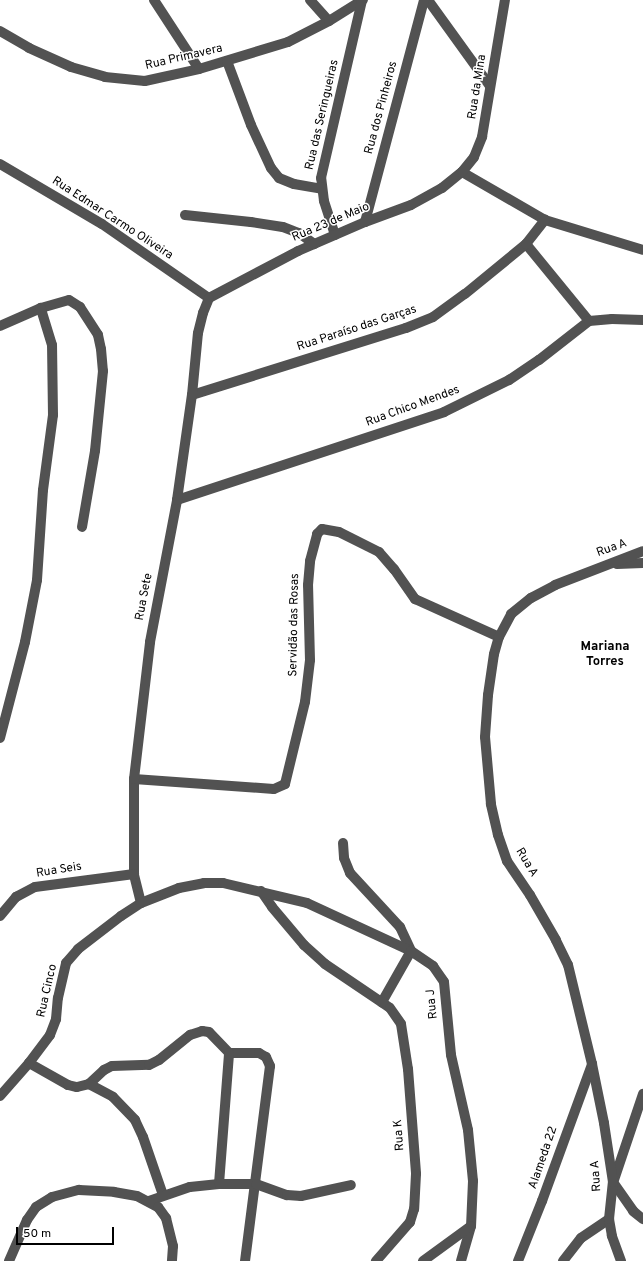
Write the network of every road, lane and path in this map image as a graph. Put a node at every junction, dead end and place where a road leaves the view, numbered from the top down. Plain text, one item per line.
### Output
1 (154, 0) edge
2 (310, 0) edge
3 (363, 0) edge
4 (424, 0) edge
5 (428, 0) edge
6 (505, 0) edge
7 (329, 21) junction
8 (0, 31) edge
9 (227, 61) junction
10 (199, 69) junction
11 (490, 86) junction
12 (0, 164) edge
13 (462, 172) junction
14 (321, 189) junction
15 (185, 215) dead end
16 (546, 220) junction
17 (365, 222) junction
18 (335, 235) junction
19 (314, 244) junction
20 (526, 244) junction
21 (643, 250) edge
22 (209, 298) junction
23 (41, 308) junction
24 (643, 320) edge
25 (589, 321) junction
26 (0, 326) edge
27 (192, 395) junction
28 (177, 500) junction
29 (82, 527) dead end
30 (643, 551) edge
31 (643, 563) edge
32 (608, 564) junction
33 (499, 637) junction
34 (0, 738) edge
35 (134, 779) junction
36 (343, 843) dead end
37 (134, 874) junction
38 (204, 883) joint
39 (261, 891) junction
40 (141, 903) junction
41 (0, 916) edge
42 (411, 951) junction
43 (382, 1002) junction
44 (229, 1053) junction
45 (29, 1063) junction
46 (592, 1064) junction
47 (89, 1084) junction
48 (643, 1094) edge
49 (0, 1096) edge
50 (613, 1182) junction
51 (219, 1184) junction
52 (256, 1184) junction
53 (351, 1185) dead end
54 (163, 1195) junction
55 (149, 1201) junction
56 (609, 1219) junction
57 (643, 1219) edge
58 (471, 1226) junction
59 (9, 1261) edge
60 (172, 1261) edge
61 (245, 1261) edge
62 (376, 1261) edge
63 (423, 1261) edge
64 (461, 1261) edge
65 (518, 1261) edge
66 (563, 1261) edge
67 (621, 1261) edge

1 - 10 street
2 - 7 street
3 - 7 street, Rua Primavera
3 - 14 street, Rua das Seringueiras
4 - 17 street, Rua dos Pinheiros
5 - 11 street
6 - 11 street, Rua da Mina
7 - 9 street, Rua Primavera
8 - 10 street, Rua Primavera
9 - 10 street, Rua Primavera
9 - 14 street
11 - 13 street, Rua da Mina
12 - 22 street, Rua Edmar Carmo Oliveira
13 - 16 street
13 - 17 street, Rua 23 de Maio
14 - 18 street, Rua das Seringueiras
15 - 19 street
16 - 20 street, Rua Paraíso das Garças
16 - 21 street
17 - 18 street, Rua 23 de Maio
18 - 19 street, Rua 23 de Maio
19 - 22 street, Rua 23 de Maio
20 - 25 street
20 - 27 street, Rua Paraíso das Garças
22 - 27 street, Rua Sete
23 - 26 street
23 - 29 street
23 - 34 street
24 - 25 street
25 - 28 street, Rua Chico Mendes
27 - 28 street, Rua Sete
28 - 35 street, Rua Sete
30 - 32 street, Rua A
31 - 32 street
32 - 33 street, Rua A
33 - 35 street, Servidão das Rosas
33 - 46 street, Rua A
35 - 37 street, Rua Sete
36 - 42 street
37 - 40 street, Rua Sete
37 - 41 street, Rua Seis
38 - 39 street, Rua J
38 - 40 street, Rua Cinco
39 - 42 street, Rua J
39 - 43 street, Rua K
40 - 45 street, Rua Cinco
42 - 43 street
42 - 58 street, Rua J
43 - 62 street, Rua K
44 - 47 street
44 - 51 street
44 - 52 street
45 - 47 street
45 - 49 street, Rua Cinco
46 - 50 street, Rua A
46 - 65 street, Alameda 22
47 - 54 street
48 - 50 street
50 - 56 street, Rua A
50 - 57 street
51 - 52 street
51 - 54 street
52 - 53 street
52 - 61 street
54 - 55 street
55 - 59 street
55 - 60 street
56 - 66 street
56 - 67 street, Rua A
58 - 63 street
58 - 64 street, Rua J

